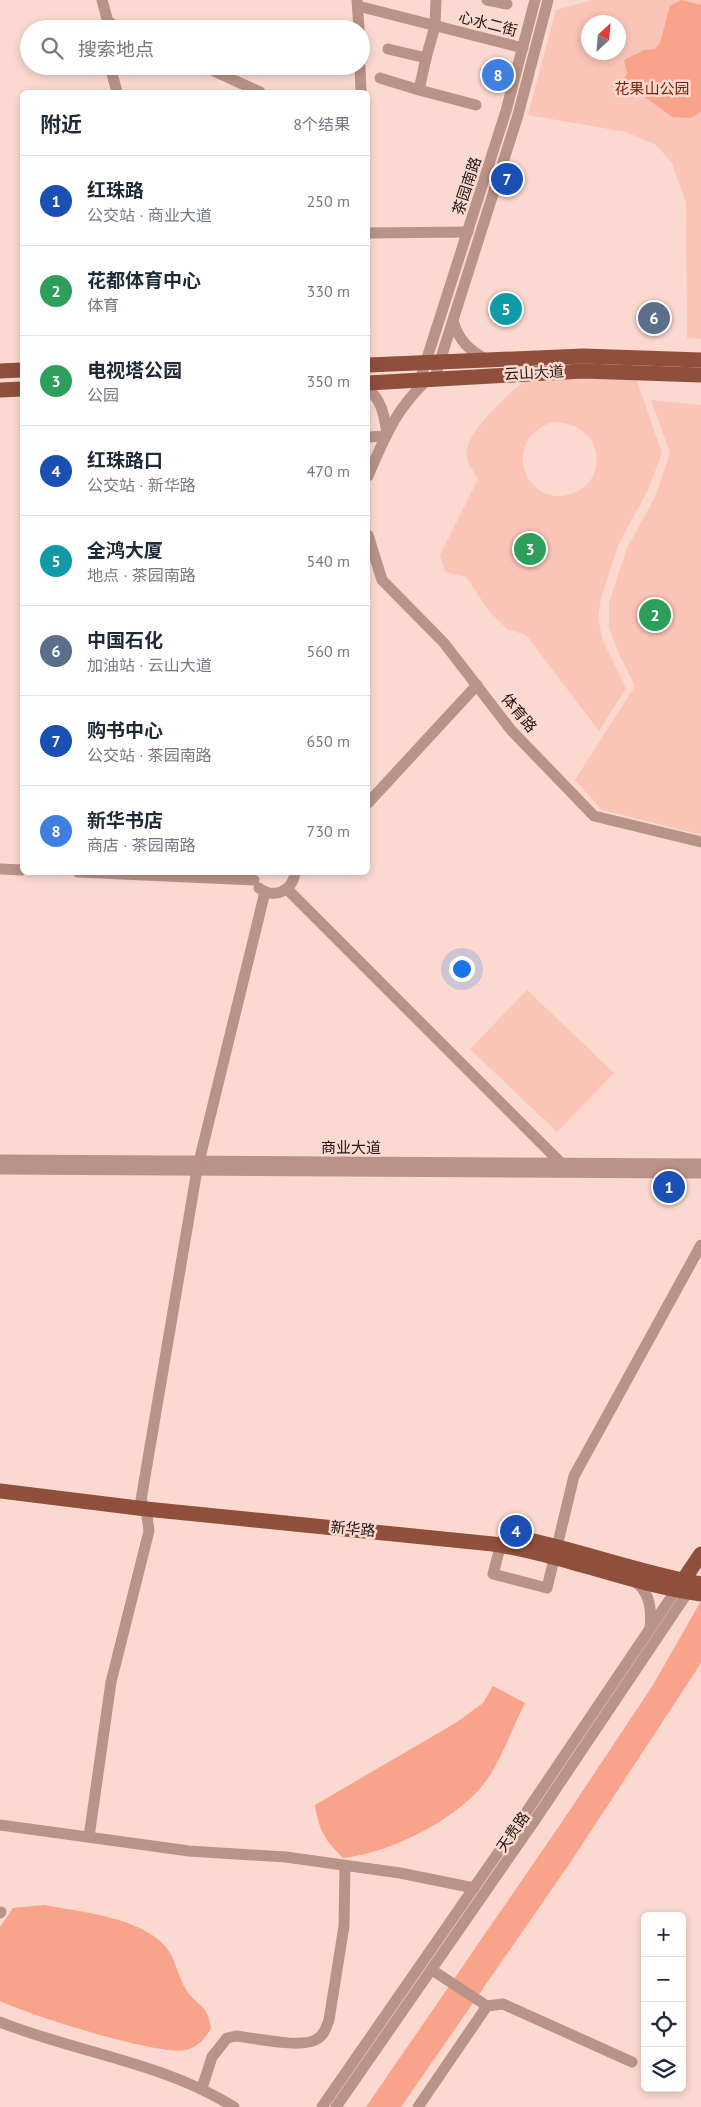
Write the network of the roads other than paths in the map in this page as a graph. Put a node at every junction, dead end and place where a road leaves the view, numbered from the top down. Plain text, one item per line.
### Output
1 (102, 0) edge
2 (436, 0) edge
3 (488, 0) edge
4 (535, 0) edge
5 (548, 0) edge
6 (357, 3) edge
7 (507, 4) dead end
8 (107, 20) edge
9 (358, 20) edge
10 (435, 26) junction
11 (523, 48) junction
12 (388, 49) dead end
13 (426, 58) junction
14 (112, 75) edge
15 (223, 75) edge
16 (360, 75) edge
17 (380, 78) dead end
18 (116, 90) edge
19 (256, 90) edge
20 (361, 90) edge
21 (419, 90) junction
22 (476, 105) dead end
23 (468, 232) junction
24 (370, 233) edge
25 (453, 321) junction
26 (487, 360) junction
27 (701, 360) edge
28 (433, 363) junction
29 (370, 365) edge
30 (0, 370) edge
31 (20, 370) edge
32 (701, 375) edge
33 (0, 380) edge
34 (20, 380) edge
35 (427, 380) junction
36 (370, 383) edge
37 (0, 390) edge
38 (20, 390) edge
39 (370, 390) edge
40 (0, 397) edge
41 (20, 398) edge
42 (386, 435) junction
43 (370, 437) edge
44 (370, 471) edge
45 (370, 541) edge
46 (477, 685) junction
47 (370, 801) edge
48 (701, 842) edge
49 (0, 869) edge
50 (20, 870) edge
51 (205, 875) edge
52 (294, 875) edge
53 (253, 876) edge
54 (287, 889) junction
55 (265, 892) junction
56 (0, 1160) edge
57 (701, 1164) edge
58 (198, 1166) junction
59 (567, 1168) junction
60 (0, 1169) edge
61 (701, 1173) edge
62 (701, 1245) edge
63 (0, 1482) edge
64 (0, 1491) edge
65 (143, 1504) junction
66 (502, 1540) junction
67 (555, 1551) junction
68 (701, 1554) edge
69 (632, 1580) junction
70 (692, 1585) edge
71 (650, 1630) junction
72 (0, 1826) edge
73 (89, 1837) junction
74 (345, 1866) junction
75 (474, 1888) junction
76 (432, 1970) junction
77 (483, 2004) junction
78 (0, 2022) edge
79 (632, 2062) dead end
80 (202, 2088) junction
81 (234, 2107) edge
82 (322, 2107) edge
83 (336, 2107) edge
84 (418, 2107) edge

1 - 8 street
2 - 10 street
3 - 7 street
4 - 11 street, 茶园南路
5 - 25 street, 茶园南路
6 - 9 street
6 - 10 street, 心水二街
10 - 11 street, 心水二街
10 - 13 street
11 - 23 street, 茶园南路
12 - 13 street
13 - 21 street
14 - 18 street
15 - 19 street
16 - 20 street
17 - 21 street
21 - 22 street
23 - 24 street
23 - 28 street, 茶园南路
25 - 26 street
25 - 28 street, 茶园南路
26 - 27 main road, 云山大道
26 - 28 main road, 云山大道
28 - 29 main road, 云山大道
28 - 35 street, 茶园南路
30 - 31 main road
32 - 35 main road, 云山大道
33 - 34 main road
35 - 36 main road, 云山大道
35 - 42 street
37 - 38 main road
39 - 42 street
40 - 41 main road
42 - 43 street
42 - 44 street
45 - 46 street, 体育路
46 - 47 street
46 - 48 street, 体育路
49 - 50 street
51 - 53 street
52 - 54 street
53 - 55 street
54 - 55 street
54 - 59 street
55 - 58 street
56 - 58 street, 商业大道
57 - 59 street, 商业大道
58 - 59 street, 商业大道
58 - 60 street, 商业大道
58 - 65 street
59 - 61 street, 商业大道
62 - 67 street
63 - 65 main road, 新华路
64 - 65 main road, 新华路
65 - 66 main road, 新华路
65 - 73 street
66 - 67 main road, 新华路
66 - 67 street
67 - 69 main road, 新华路
67 - 70 main road, 新华路
68 - 70 main road, 天贵路
69 - 70 main road, 新华路
69 - 71 street
70 - 71 street, 天贵路
70 - 76 street, 天贵路
71 - 75 street, 天贵路
72 - 73 street
73 - 74 street
74 - 75 street
74 - 80 street
75 - 82 street, 天贵路
76 - 77 street
76 - 83 street, 天贵路
77 - 79 street
77 - 84 street
78 - 80 street
80 - 81 street

